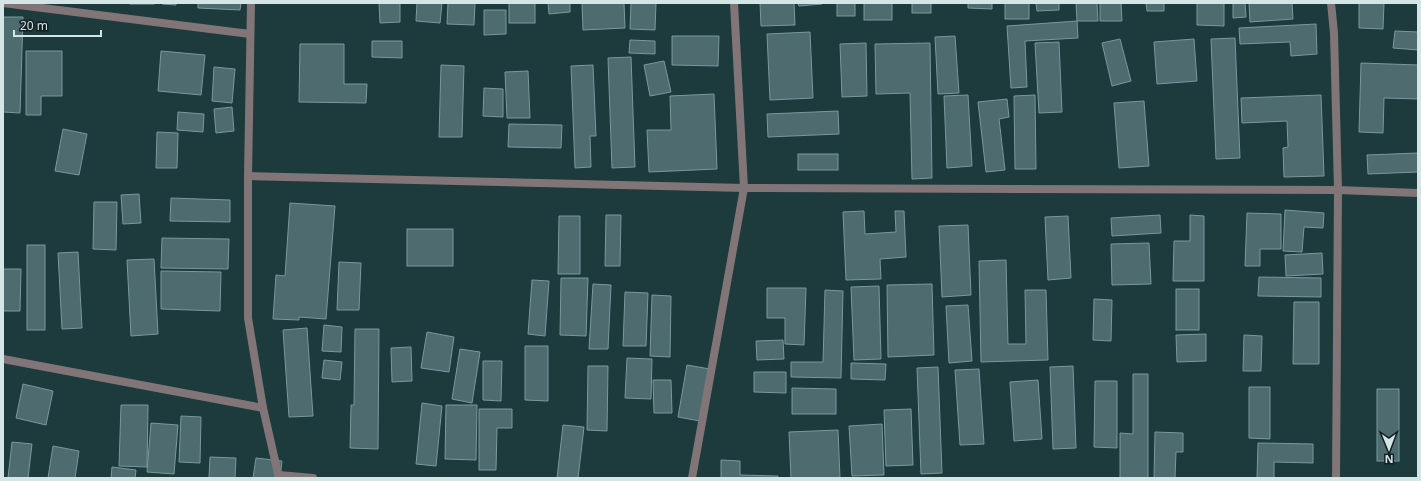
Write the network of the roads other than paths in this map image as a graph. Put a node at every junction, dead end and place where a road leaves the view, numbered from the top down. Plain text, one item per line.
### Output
1 (3, 3) edge
2 (251, 3) edge
3 (734, 3) edge
4 (1331, 3) edge
5 (250, 34) junction
6 (248, 176) junction
7 (744, 188) junction
8 (1338, 190) junction
9 (1418, 193) edge
10 (3, 359) edge
11 (264, 408) junction
12 (279, 476) edge
13 (313, 478) edge
14 (692, 478) edge
15 (1336, 478) edge

1 - 5 street
2 - 5 street
3 - 7 street
4 - 8 street
5 - 6 street
6 - 7 street
6 - 11 street
7 - 8 street
7 - 14 street
8 - 9 street
8 - 15 street
10 - 11 street
11 - 12 street
12 - 13 street

